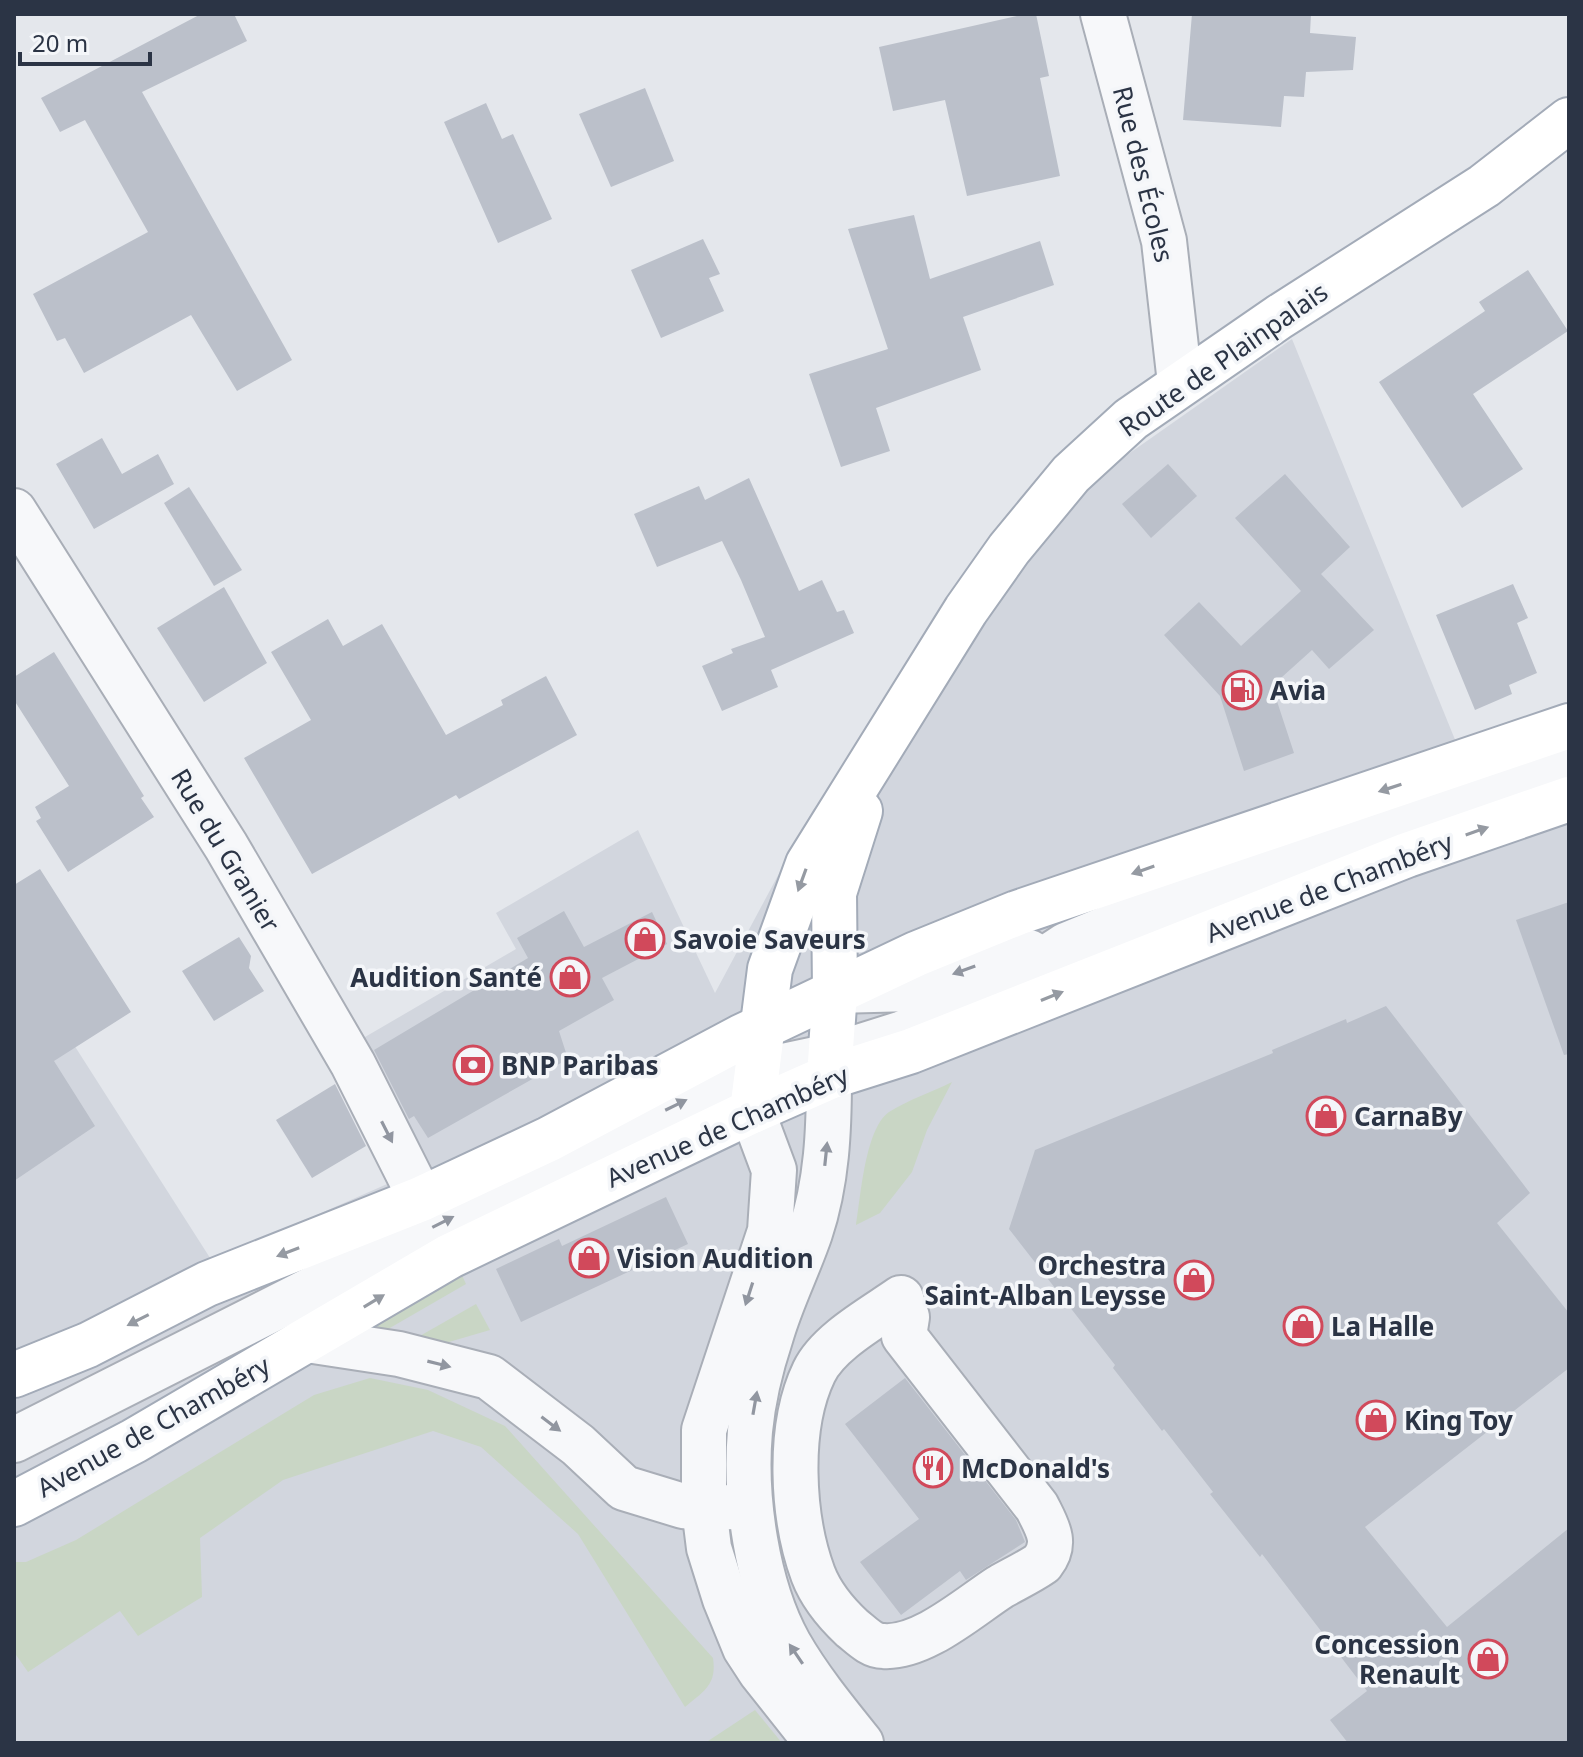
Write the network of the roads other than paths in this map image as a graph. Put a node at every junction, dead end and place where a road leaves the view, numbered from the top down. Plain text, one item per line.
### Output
1 (1103, 14) edge
2 (1569, 120) edge
3 (1180, 383) junction
4 (14, 511) edge
5 (1569, 726) edge
6 (884, 740) junction
7 (1569, 761) edge
8 (1569, 799) edge
9 (1066, 945) junction
10 (835, 991) junction
11 (762, 1027) junction
12 (830, 1066) junction
13 (753, 1091) junction
14 (404, 1206) junction
15 (324, 1282) junction
16 (307, 1340) junction
17 (14, 1375) edge
18 (14, 1440) edge
19 (14, 1504) edge
20 (750, 1506) junction
21 (704, 1508) junction
22 (820, 1587) joint
23 (845, 1742) edge

1 - 3 street, Rue des Écoles
2 - 3 main road, Route de Plainpalais
3 - 6 main road, Route de Plainpalais
4 -> 14 street, Rue du Granier
5 -> 10 main road
6 - 10 main road, Route de Plainpalais
6 -> 11 main road, Route de Plainpalais
7 - 9 street
12 -> 8 main road, Avenue de Chambéry
9 -> 10 street
9 - 12 street
10 - 11 main road
10 - 12 main road, Route de Plainpalais
11 - 13 main road, Route de Plainpalais
11 - 14 main road
12 - 13 main road, Avenue de Chambéry
20 -> 12 street
15 -> 13 street
16 -> 13 main road, Avenue de Chambéry
13 -> 21 street
14 - 15 street
14 -> 17 main road
15 - 18 street
16 - 19 main road, Avenue de Chambéry
16 -> 21 street
20 - 21 street
23 -> 20 street
21 - 23 street
22 - 22 street

